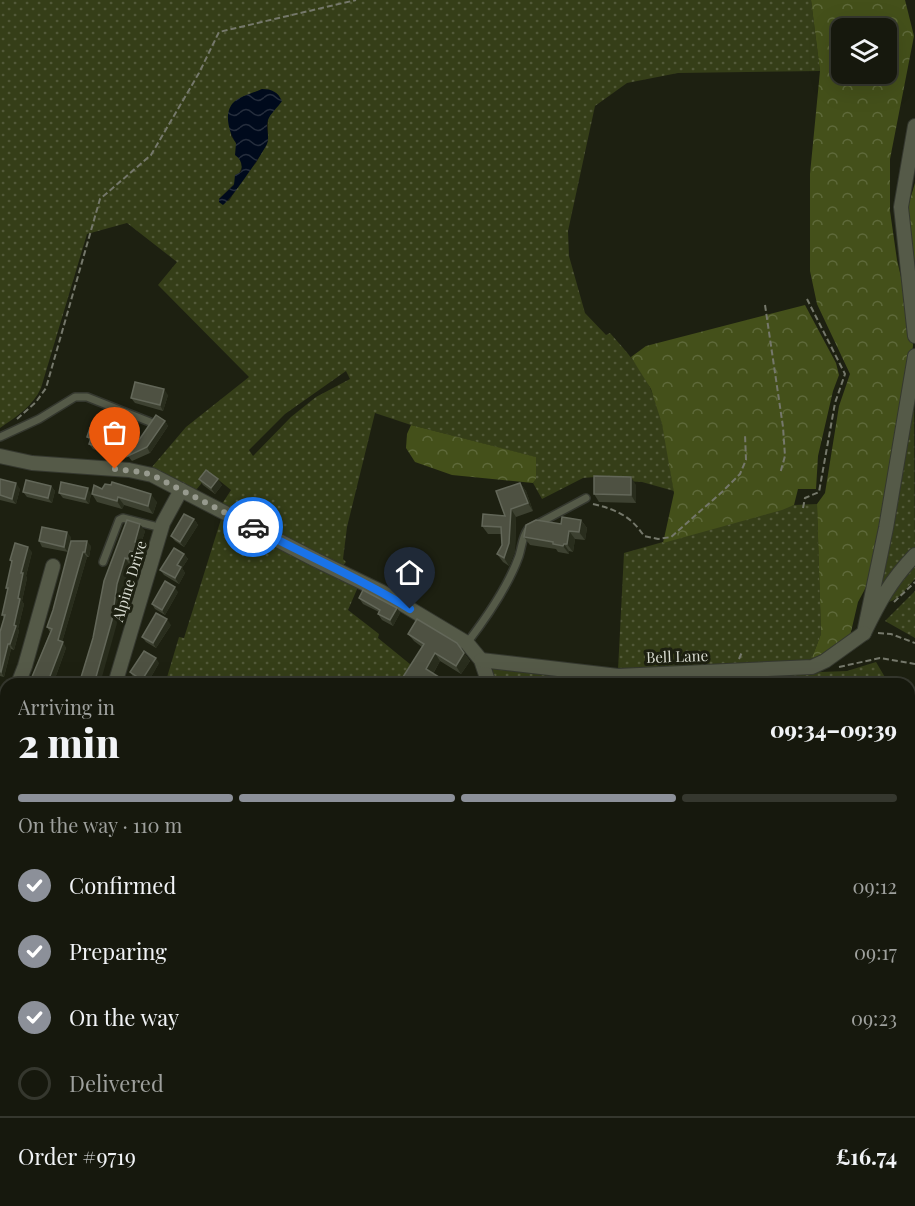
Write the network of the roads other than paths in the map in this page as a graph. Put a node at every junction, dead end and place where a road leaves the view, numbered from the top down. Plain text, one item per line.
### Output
1 (915, 126) edge
2 (915, 336) edge
3 (915, 356) edge
4 (150, 422) edge
5 (0, 437) edge
6 (0, 456) edge
7 (181, 490) junction
8 (584, 500) road end
9 (162, 528) junction
10 (915, 555) edge
11 (103, 562) dead end
12 (53, 567) dead end
13 (864, 633) junction
14 (467, 643) junction
15 (481, 660) junction
16 (20, 678) edge
17 (117, 678) edge
18 (487, 678) edge

1 - 2 street
3 - 13 street
4 - 5 lane
6 - 7 street
7 - 9 street, Alpine Drive
7 - 14 street
8 - 14 lane
9 - 11 lane
9 - 17 street, Alpine Drive
10 - 13 street
12 - 16 street
13 - 15 street, Bell Lane
14 - 15 street
15 - 18 street

